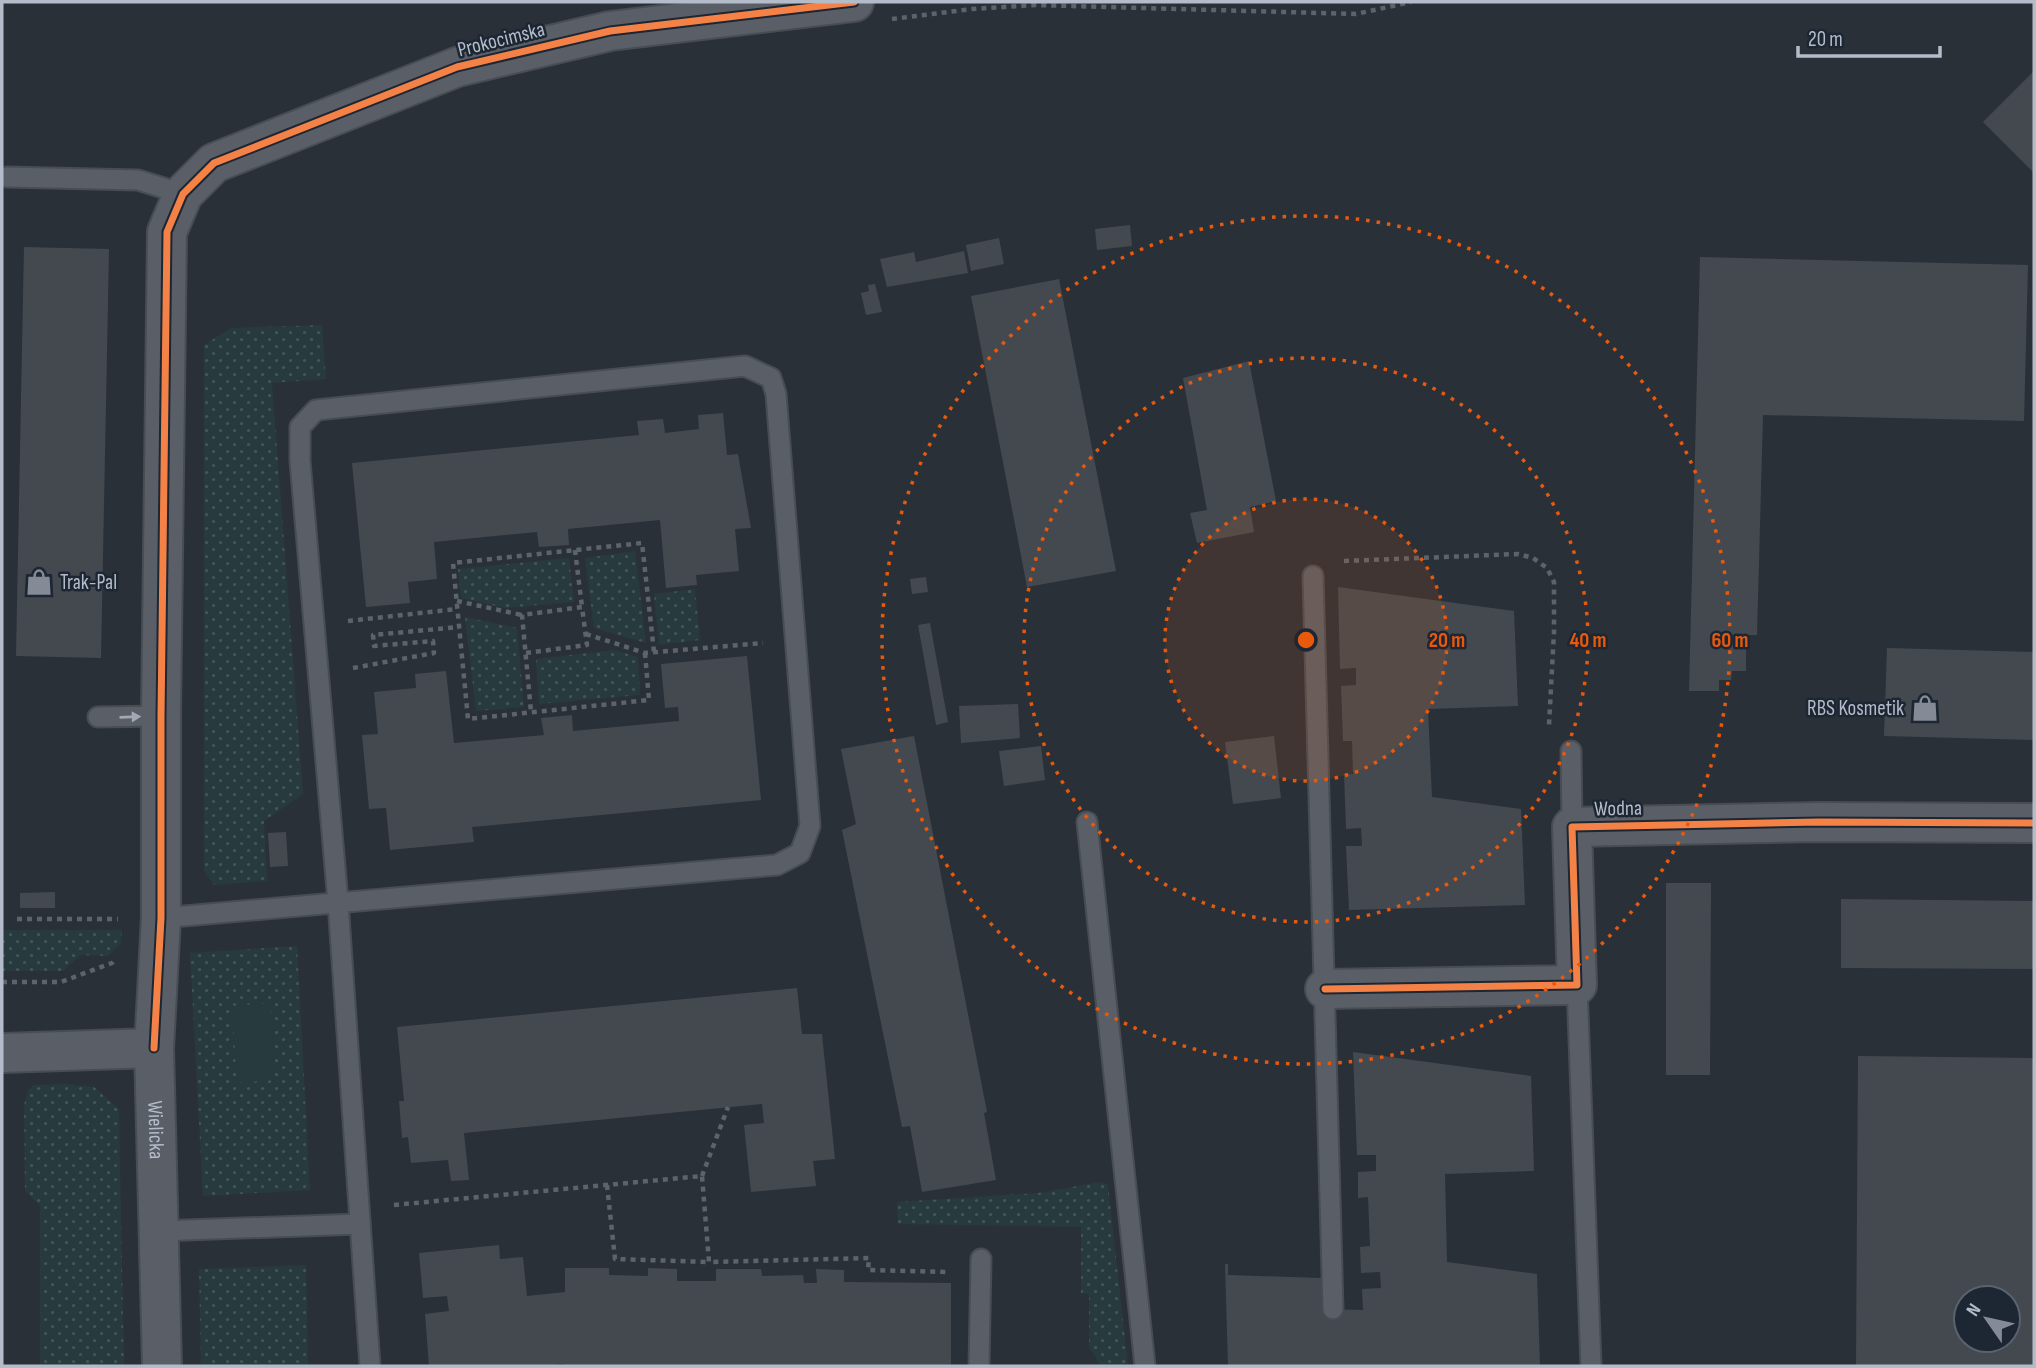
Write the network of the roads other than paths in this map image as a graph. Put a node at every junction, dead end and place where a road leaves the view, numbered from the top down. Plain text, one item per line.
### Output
1 (854, 2) edge
2 (7, 177) dead end
3 (183, 194) junction
4 (1313, 576) road end
5 (161, 716) junction
6 (99, 718) dead end
7 (1571, 751) road end
8 (1087, 822) dead end
9 (2034, 823) edge
10 (1572, 827) junction
11 (338, 902) junction
12 (146, 918) junction
13 (1577, 985) junction
14 (1325, 989) junction
15 (154, 1048) junction
16 (2, 1053) edge
17 (359, 1216) junction
18 (158, 1231) junction
19 (981, 1266) road end
20 (1333, 1309) dead end
21 (162, 1366) edge
22 (370, 1366) edge
23 (979, 1366) edge
24 (1145, 1366) edge
25 (1591, 1366) edge

1 - 3 street, Prokocimska
2 - 3 lane
3 - 5 street, Wielicka
4 - 14 lane
6 -> 5 lane
5 - 12 street, Wielicka
7 - 10 lane
8 - 24 lane
9 - 10 street, Wodna
10 - 13 street, Wodna
11 - 11 lane
11 - 12 lane
11 - 17 lane
12 - 15 street, Wielicka
13 - 14 street
13 - 25 lane
14 - 20 lane
15 - 16 street
15 - 18 street, Wielicka
17 - 18 lane
17 - 22 lane
18 - 21 street, Wielicka
19 - 23 lane

